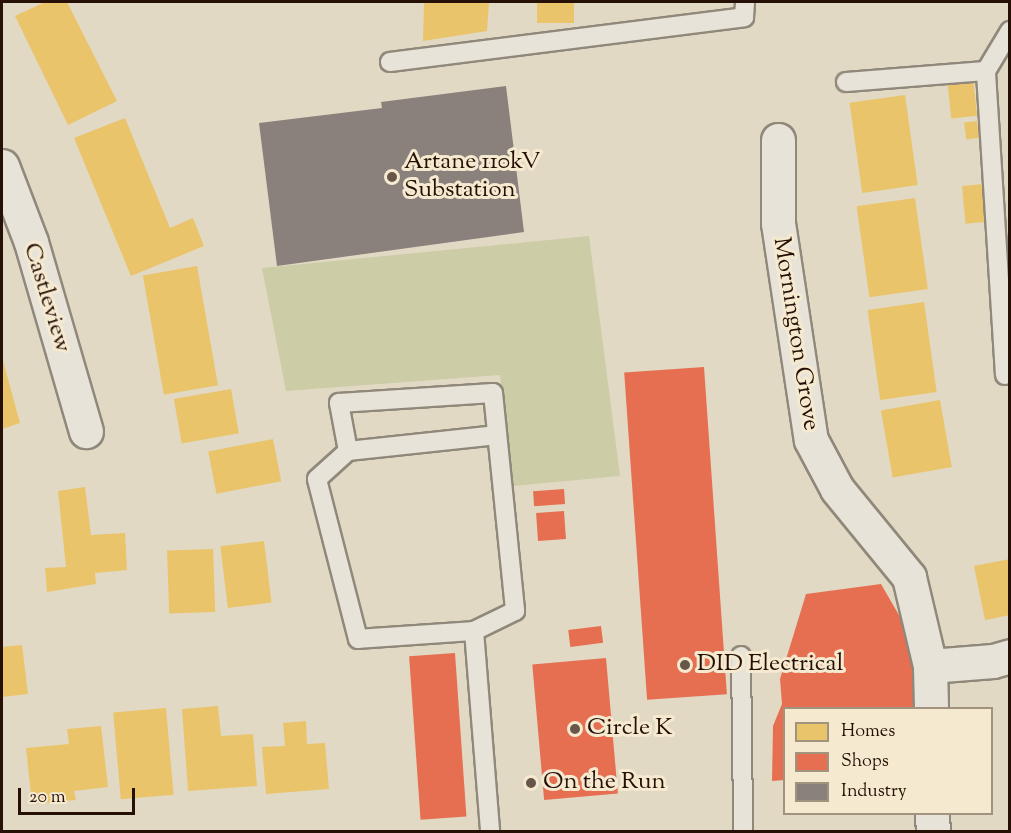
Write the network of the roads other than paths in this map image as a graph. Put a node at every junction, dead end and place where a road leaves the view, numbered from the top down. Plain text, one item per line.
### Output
1 (745, 2) edge
2 (1010, 32) edge
3 (390, 62) dead end
4 (986, 71) junction
5 (846, 82) dead end
6 (778, 140) dead end
7 (2, 166) edge
8 (1005, 375) dead end
9 (86, 431) dead end
10 (497, 435) junction
11 (348, 451) junction
12 (474, 632) junction
13 (741, 656) dead end
14 (1010, 656) edge
15 (930, 666) junction
16 (931, 707) edge
17 (932, 815) edge
18 (490, 831) edge
19 (743, 831) edge
20 (933, 831) edge

1 - 3 lane
2 - 4 lane
4 - 5 lane
4 - 8 lane
6 - 15 street, Mornington Grove
7 - 9 street, Castleview
10 - 11 lane
10 - 11 lane
10 - 12 lane
11 - 12 lane
12 - 18 lane
13 - 19 lane
14 - 15 street
15 - 16 street, Mornington Grove
17 - 20 street

